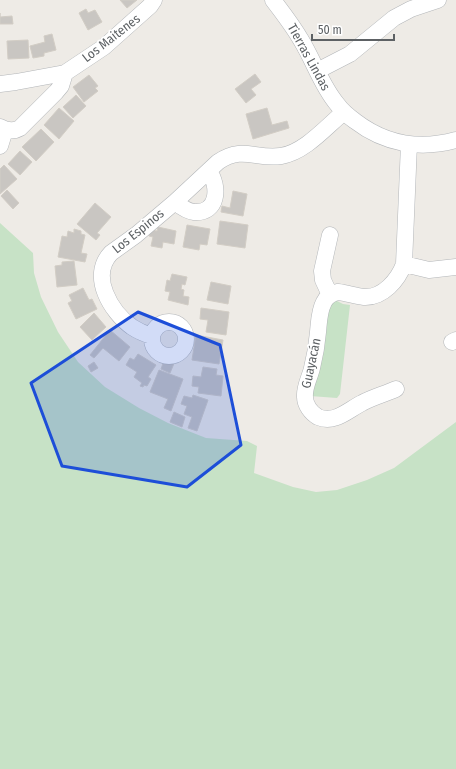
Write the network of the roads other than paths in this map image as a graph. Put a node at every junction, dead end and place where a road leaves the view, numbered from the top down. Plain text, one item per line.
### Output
1 (154, 0) edge
2 (273, 0) edge
3 (438, 0) edge
4 (317, 71) junction
5 (64, 73) junction
6 (0, 84) edge
7 (344, 112) junction
8 (3, 129) edge
9 (456, 140) edge
10 (409, 144) junction
11 (0, 146) edge
12 (209, 171) junction
13 (174, 202) junction
14 (330, 236) dead end
15 (404, 264) junction
16 (456, 267) edge
17 (330, 295) junction
18 (152, 336) dead end
19 (396, 389) dead end

1 - 5 street, Los Maitenes
2 - 4 street, Tierras Lindas
3 - 4 street
4 - 7 street, Tierras Lindas
5 - 6 street, Los Maitenes
5 - 8 street
7 - 10 street, Tierras Lindas
7 - 12 street, Los Espinos
8 - 11 street
9 - 10 street, Tierras Lindas
10 - 15 street
12 - 13 street, Los Espinos
12 - 13 street, Los Espinos
13 - 18 street, Los Espinos
14 - 17 street
15 - 16 street
15 - 17 street
17 - 19 street, Guayacán

